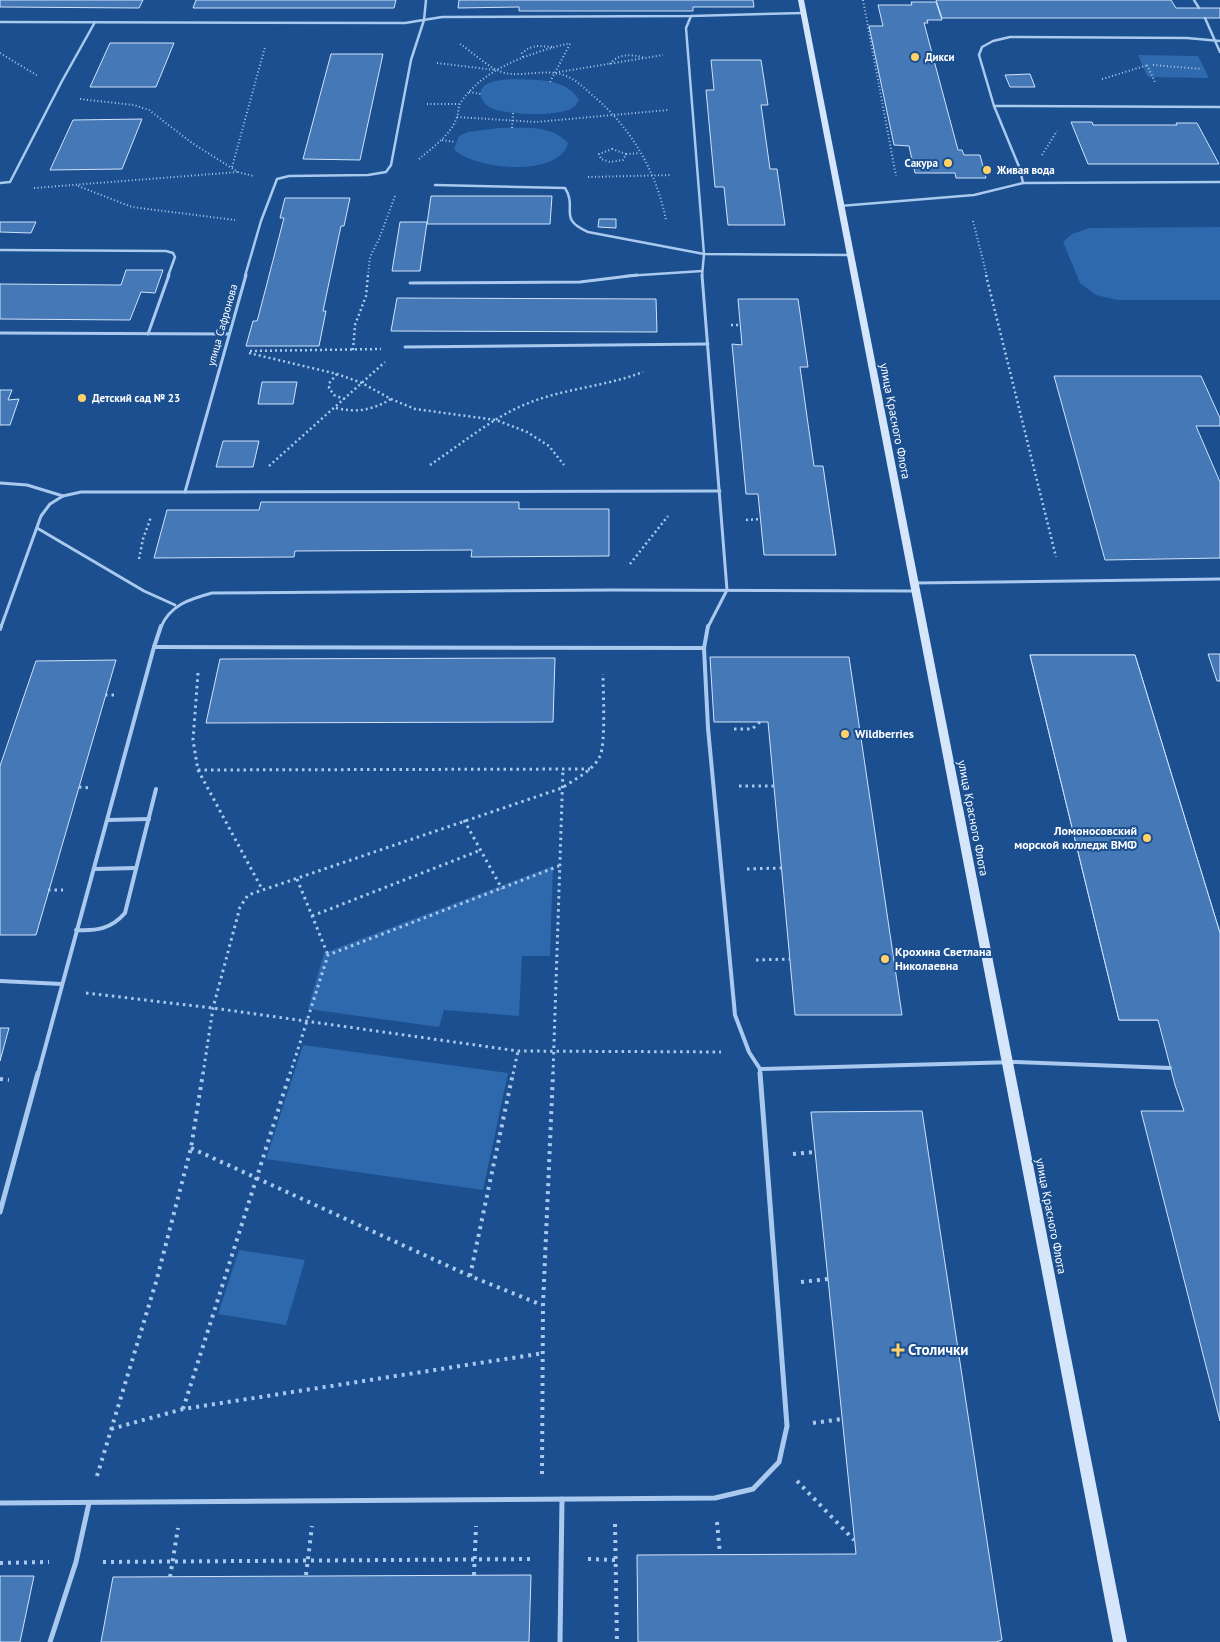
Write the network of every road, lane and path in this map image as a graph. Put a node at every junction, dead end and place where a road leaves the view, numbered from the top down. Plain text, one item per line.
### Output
1 (426, 0) edge
2 (801, 0) edge
3 (863, 0) edge
4 (1194, 0) edge
5 (1199, 8) dead end
6 (803, 13) junction
7 (691, 16) junction
8 (1205, 18) dead end
9 (424, 20) junction
10 (0, 22) edge
11 (95, 22) junction
12 (270, 22) junction
13 (1214, 41) junction
14 (1220, 41) edge
15 (554, 47) junction
16 (1220, 52) edge
17 (0, 53) edge
18 (688, 53) junction
19 (523, 58) junction
20 (646, 58) junction
21 (411, 60) junction
22 (1161, 61) dead end
23 (610, 64) junction
24 (1148, 65) junction
25 (1211, 69) dead end
26 (496, 70) junction
27 (556, 72) junction
28 (1101, 80) dead end
29 (550, 82) dead end
30 (59, 88) junction
31 (469, 92) junction
32 (481, 94) dead end
33 (55, 97) junction
34 (403, 104) junction
35 (459, 104) junction
36 (994, 106) junction
37 (1074, 106) junction
38 (1220, 106) edge
39 (693, 110) junction
40 (513, 114) dead end
41 (612, 114) junction
42 (457, 117) junction
43 (513, 121) junction
44 (512, 128) dead end
45 (442, 140) junction
46 (455, 142) dead end
47 (640, 153) junction
48 (626, 154) junction
49 (232, 167) junction
50 (1020, 169) junction
51 (238, 172) junction
52 (386, 172) junction
53 (652, 174) junction
54 (697, 175) junction
55 (584, 177) dead end
56 (10, 182) junction
57 (276, 182) junction
58 (1220, 182) edge
59 (0, 183) edge
60 (1023, 183) junction
61 (435, 185) dead end
62 (78, 186) junction
63 (396, 194) dead end
64 (967, 196) junction
65 (901, 202) junction
66 (840, 206) junction
67 (261, 221) junction
68 (665, 247) junction
69 (0, 250) edge
70 (704, 254) junction
71 (850, 254) junction
72 (702, 272) junction
73 (410, 283) dead end
74 (0, 333) edge
75 (148, 334) junction
76 (229, 334) junction
77 (665, 344) junction
78 (708, 344) junction
79 (405, 347) joint
80 (398, 349) junction
81 (224, 350) junction
82 (353, 350) junction
83 (238, 351) junction
84 (337, 374) junction
85 (362, 383) junction
86 (391, 399) junction
87 (345, 400) junction
88 (335, 408) junction
89 (496, 420) junction
90 (0, 483) edge
91 (389, 491) junction
92 (720, 491) junction
93 (161, 492) junction
94 (185, 492) junction
95 (240, 492) junction
96 (587, 492) junction
97 (63, 496) junction
98 (37, 528) junction
99 (1220, 579) edge
100 (1062, 581) junction
101 (135, 584) junction
102 (915, 587) junction
103 (727, 590) junction
104 (176, 605) junction
105 (0, 629) edge
106 (154, 647) junction
107 (201, 648) junction
108 (704, 648) junction
109 (605, 650) junction
110 (563, 769) junction
111 (590, 769) junction
112 (198, 770) junction
113 (774, 786) dead end
114 (714, 787) junction
115 (562, 788) junction
116 (156, 789) dead end
117 (149, 819) junction
118 (108, 820) junction
119 (464, 820) junction
120 (481, 850) junction
121 (559, 866) junction
122 (136, 868) junction
123 (781, 868) dead end
124 (94, 869) junction
125 (722, 870) junction
126 (297, 879) junction
127 (262, 889) junction
128 (502, 890) junction
129 (312, 916) junction
130 (76, 930) junction
131 (328, 955) junction
132 (790, 959) dead end
133 (730, 960) junction
134 (0, 981) edge
135 (62, 984) junction
136 (60, 990) junction
137 (213, 1008) junction
138 (308, 1022) junction
139 (518, 1050) junction
140 (554, 1051) junction
141 (749, 1052) junction
142 (1009, 1063) junction
143 (1170, 1068) dead end
144 (760, 1069) junction
145 (191, 1148) junction
146 (257, 1179) junction
147 (0, 1212) edge
148 (470, 1276) junction
149 (543, 1305) junction
150 (544, 1353) junction
151 (183, 1409) junction
152 (111, 1430) junction
153 (779, 1462) junction
154 (616, 1498) junction
155 (542, 1499) junction
156 (562, 1499) junction
157 (478, 1500) junction
158 (315, 1501) junction
159 (183, 1502) junction
160 (0, 1503) edge
161 (89, 1503) junction
162 (854, 1540) dead end
163 (560, 1559) junction
164 (474, 1560) junction
165 (615, 1560) junction
166 (172, 1561) junction
167 (307, 1561) junction
168 (76, 1562) junction
169 (0, 1563) edge
170 (474, 1575) dead end
171 (306, 1576) dead end
172 (170, 1577) dead end
173 (50, 1642) edge
174 (560, 1642) edge
175 (617, 1642) edge
176 (1120, 1642) edge

1 - 9 lane
2 - 6 main road, улица Красного Флота
3 - 65 path
4 - 5 lane
6 - 7 lane
6 - 66 main road, улица Красного Флота
7 - 9 lane
7 - 18 lane
8 - 13 lane
9 - 12 lane
9 - 21 lane
9 - 26 path
10 - 11 lane
11 - 12 lane
11 - 30 lane
12 - 49 path
13 - 14 lane
13 - 16 lane
13 - 36 lane
15 - 19 path
15 - 19 path
15 - 27 path
17 - 30 path
18 - 20 path
18 - 39 lane
19 - 26 path
20 - 23 path
20 - 23 path
21 - 26 path
21 - 34 lane
22 - 24 path
23 - 27 path
24 - 25 path
24 - 28 path
26 - 27 path
26 - 31 path
27 - 29 path
27 - 41 path
30 - 33 lane
31 - 32 path
31 - 35 path
33 - 49 path
33 - 56 lane
34 - 35 path
34 - 52 lane
35 - 42 path
36 - 37 lane
36 - 50 lane
37 - 38 lane
37 - 50 path
39 - 41 path
39 - 54 lane
40 - 43 path
41 - 43 path
41 - 47 path
42 - 43 path
42 - 45 path
43 - 44 path
45 - 46 path
45 - 52 path
47 - 48 path
47 - 53 path
48 - 48 path
49 - 51 path
50 - 60 lane
51 - 57 path
51 - 62 path
52 - 57 lane
53 - 54 path
53 - 55 path
53 - 68 path
54 - 70 lane
56 - 59 lane
56 - 62 path
57 - 67 lane, улица Сафронова
58 - 60 lane
60 - 64 lane
61 - 68 lane
62 - 67 path
63 - 82 path
64 - 65 lane
64 - 100 path
65 - 66 lane
66 - 71 main road, улица Красного Флота
67 - 76 lane, улица Сафронова
68 - 70 lane
69 - 75 lane
70 - 71 lane
70 - 72 lane
71 - 102 main road, улица Красного Флота
72 - 73 lane
72 - 78 lane
74 - 75 lane
75 - 76 lane
76 - 81 lane, улица Сафронова
77 - 78 lane
77 - 79 lane
77 - 89 path
78 - 92 lane
79 - 80 path
80 - 82 path
80 - 85 path
81 - 83 path
81 - 94 lane, улица Сафронова
82 - 83 path
83 - 84 path
84 - 85 path
84 - 87 path
85 - 86 path
85 - 87 path
86 - 88 path
86 - 89 path
87 - 88 path
88 - 95 path
89 - 91 path
89 - 96 path
90 - 97 lane
91 - 95 lane
91 - 96 lane
92 - 96 lane
92 - 103 lane
93 - 94 lane
93 - 97 lane
93 - 101 path
94 - 95 lane
97 - 98 lane
98 - 101 lane
98 - 105 lane
99 - 100 lane
100 - 102 lane
101 - 104 lane
102 - 103 lane
102 - 142 main road, улица Красного Флота
103 - 104 lane
103 - 108 lane
104 - 106 lane
106 - 107 lane
106 - 118 lane
107 - 109 lane
107 - 112 path
108 - 109 lane
108 - 114 lane
109 - 111 path
110 - 111 path
110 - 112 path
110 - 115 path
111 - 115 path
112 - 127 path
113 - 114 path
114 - 125 lane
115 - 119 path
115 - 121 path
116 - 117 lane
117 - 118 lane
117 - 122 lane
118 - 124 lane
119 - 120 path
119 - 126 path
120 - 128 path
120 - 129 path
121 - 128 path
121 - 140 path
122 - 124 lane
122 - 130 lane
123 - 125 path
124 - 130 lane
125 - 133 lane
126 - 127 path
126 - 129 path
127 - 137 path
128 - 131 path
129 - 131 path
130 - 135 lane
131 - 138 path
132 - 133 path
133 - 141 lane
134 - 135 lane
135 - 136 lane
136 - 137 path
136 - 147 lane
137 - 138 path
137 - 145 path
138 - 139 path
138 - 146 path
139 - 140 path
139 - 148 path
140 - 141 path
140 - 149 path
141 - 144 lane
142 - 143 lane
142 - 144 lane
142 - 176 main road, улица Красного Флота
144 - 153 lane
145 - 146 path
145 - 152 path
146 - 148 path
146 - 151 path
148 - 149 path
149 - 150 path
150 - 151 path
150 - 155 path
151 - 152 path
152 - 161 path
153 - 154 lane
153 - 162 path
154 - 156 lane
154 - 165 path
155 - 156 lane
155 - 157 lane
156 - 163 lane
157 - 158 lane
157 - 164 path
158 - 159 lane
158 - 167 path
159 - 161 lane
159 - 166 path
160 - 161 lane
161 - 168 lane
163 - 164 path
163 - 165 path
163 - 174 lane
164 - 167 path
164 - 170 path
165 - 175 path
166 - 167 path
166 - 168 path
166 - 172 path
167 - 171 path
168 - 169 path
168 - 173 lane

